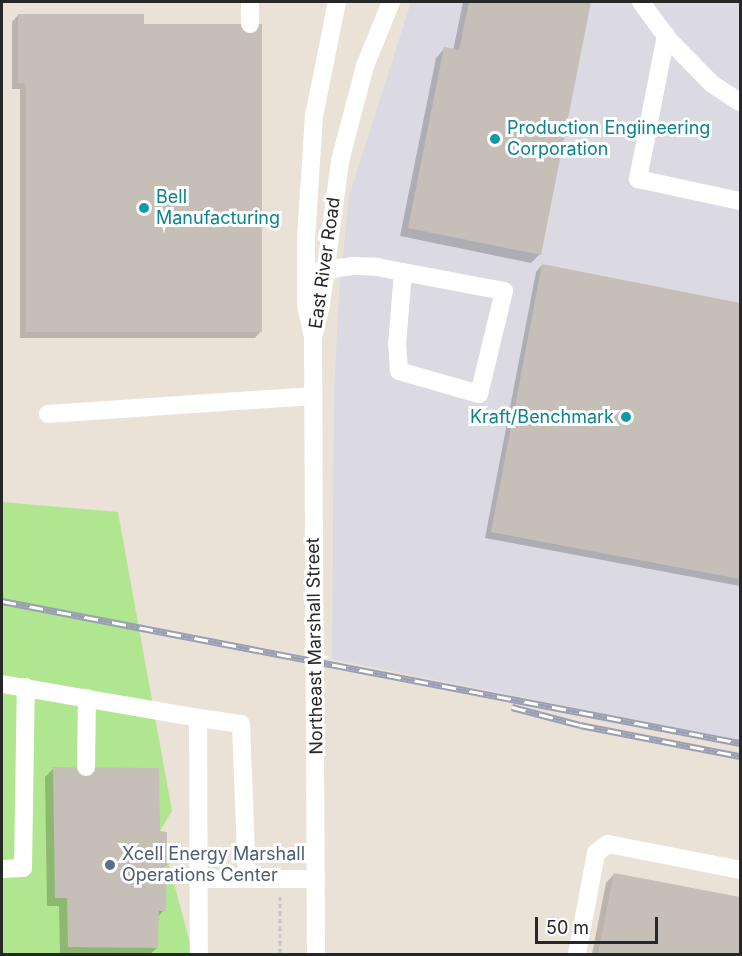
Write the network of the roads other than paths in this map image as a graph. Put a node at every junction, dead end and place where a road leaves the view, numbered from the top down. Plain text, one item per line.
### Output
1 (250, 2) edge
2 (336, 2) edge
3 (391, 2) edge
4 (641, 2) edge
5 (250, 24) dead end
6 (666, 35) junction
7 (741, 102) edge
8 (741, 201) edge
9 (315, 272) junction
10 (403, 272) junction
11 (314, 338) joint
12 (313, 396) junction
13 (48, 414) dead end
14 (2, 684) edge
15 (26, 687) junction
16 (87, 698) junction
17 (198, 718) junction
18 (86, 766) dead end
19 (2, 869) edge
20 (741, 870) edge
21 (200, 879) junction
22 (247, 879) junction
23 (316, 879) junction
24 (199, 954) edge
25 (316, 954) edge
26 (577, 954) edge

1 - 5 street
2 - 9 street, East River Road
3 - 9 street, East River Road
4 - 6 street
6 - 7 street
6 - 8 street
9 - 10 street
9 - 11 street, East River Road
10 - 10 street
11 - 12 street, Northeast Marshall Street
12 - 13 street
12 - 23 street, Northeast Marshall Street
14 - 15 street
15 - 16 street
15 - 19 street
16 - 17 street
16 - 18 street
17 - 21 street
17 - 22 street
20 - 26 street
21 - 22 street
21 - 24 street
22 - 23 street
23 - 25 street, Northeast Marshall Street

